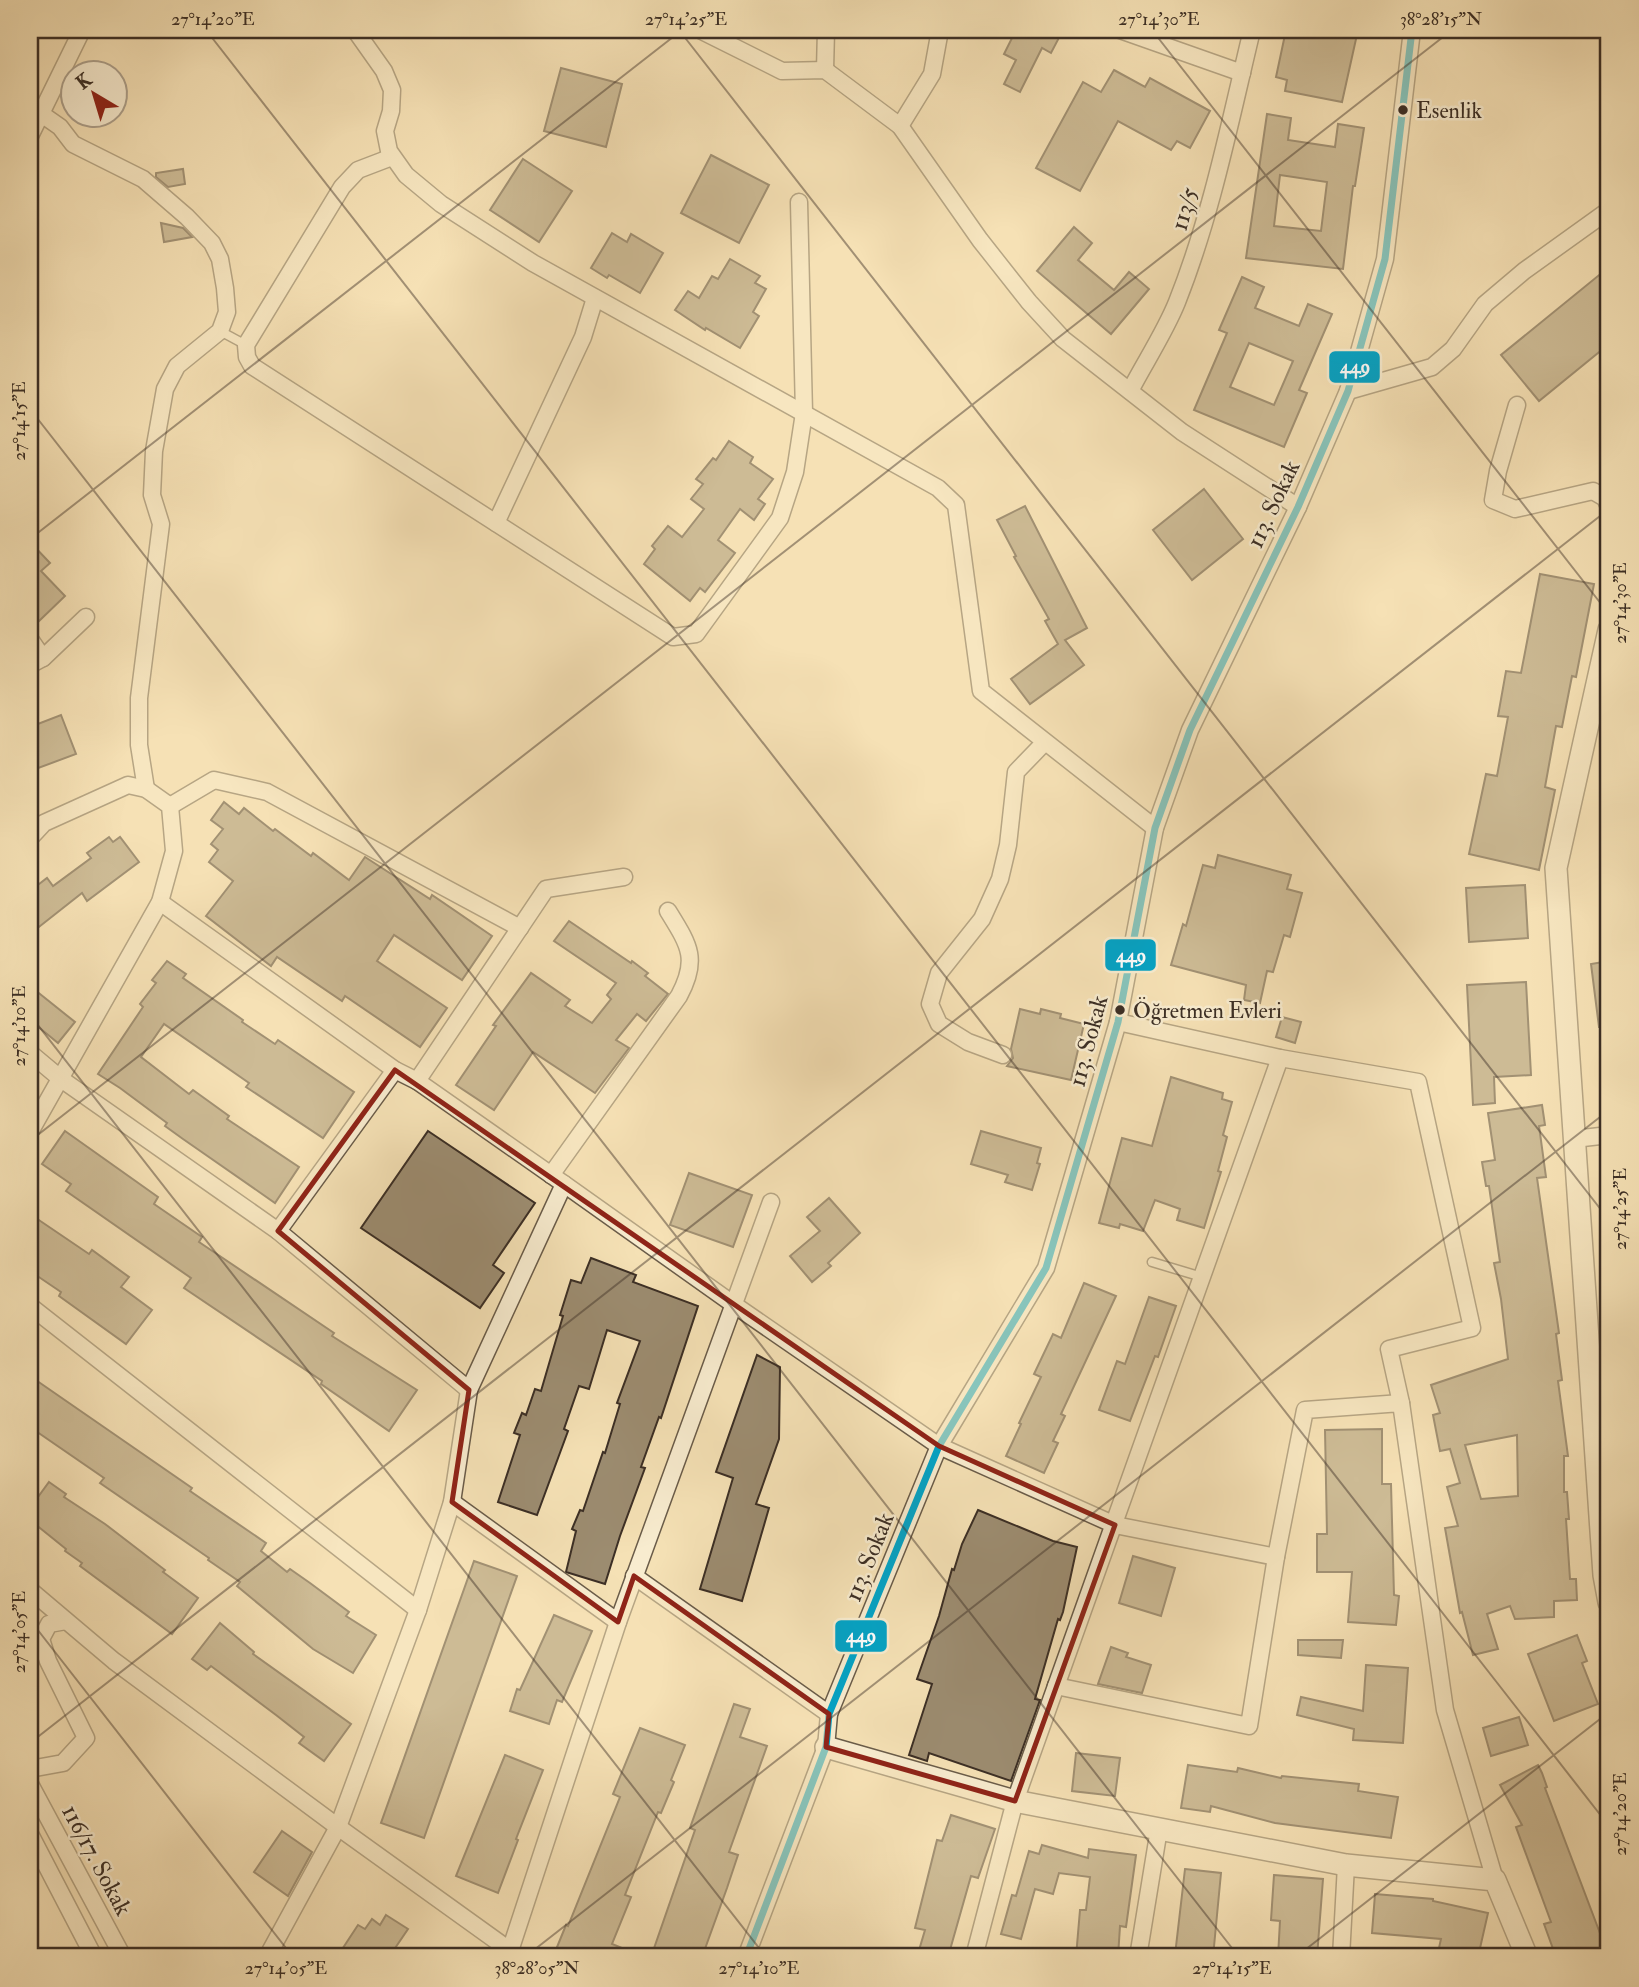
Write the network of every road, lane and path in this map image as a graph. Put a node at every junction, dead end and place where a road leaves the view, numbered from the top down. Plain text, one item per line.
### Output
1 (82, 30) edge
2 (355, 30) edge
3 (700, 30) edge
4 (826, 30) edge
5 (940, 30) edge
6 (1120, 30) edge
7 (1252, 30) edge
8 (1412, 30) edge
9 (825, 70) junction
10 (1242, 73) junction
11 (40, 113) junction
12 (900, 126) junction
13 (30, 136) edge
14 (392, 157) junction
15 (799, 202) dead end
16 (1609, 210) edge
17 (595, 298) junction
18 (220, 331) junction
19 (246, 345) junction
20 (1130, 391) junction
21 (1348, 391) junction
22 (1517, 405) dead end
23 (804, 413) junction
24 (1298, 507) junction
25 (1609, 507) edge
26 (496, 523) junction
27 (86, 617) dead end
28 (1609, 630) edge
29 (30, 639) edge
30 (36, 661) edge
31 (1044, 743) junction
32 (146, 789) junction
33 (170, 806) junction
34 (1156, 828) junction
35 (30, 838) edge
36 (624, 877) dead end
37 (160, 902) junction
38 (668, 911) dead end
39 (520, 928) junction
40 (1118, 1022) junction
41 (30, 1053) edge
42 (1003, 1055) dead end
43 (1280, 1058) junction
44 (395, 1070) junction
45 (61, 1079) junction
46 (417, 1081) junction
47 (30, 1132) edge
48 (1609, 1135) edge
49 (1574, 1139) junction
50 (557, 1179) junction
51 (771, 1202) dead end
52 (278, 1231) junction
53 (1152, 1262) dead end
54 (1202, 1278) junction
55 (733, 1304) junction
56 (30, 1306) edge
57 (469, 1390) junction
58 (1401, 1403) junction
59 (939, 1446) junction
60 (452, 1502) junction
61 (1115, 1525) junction
62 (1276, 1557) junction
63 (634, 1576) junction
64 (30, 1590) edge
65 (1609, 1602) edge
66 (418, 1610) junction
67 (66, 1621) junction
68 (618, 1622) junction
69 (1056, 1686) junction
70 (829, 1714) junction
71 (826, 1747) junction
72 (30, 1769) edge
73 (30, 1783) edge
74 (1015, 1801) junction
75 (338, 1828) junction
76 (1159, 1829) junction
77 (30, 1834) edge
78 (1346, 1865) junction
79 (1495, 1880) junction
80 (513, 1955) edge
81 (94, 1957) edge
82 (123, 1957) edge
83 (267, 1957) edge
84 (747, 1957) edge
85 (974, 1957) edge
86 (1138, 1957) edge
87 (1341, 1957) edge
88 (1527, 1957) edge

1 - 11 street
2 - 14 street
3 - 9 street
4 - 9 street
5 - 12 street
6 - 10 street
7 - 10 street, 113/5
8 - 21 street, 113. Sokak
9 - 12 street
10 - 20 street, 113/5
11 - 13 street
11 - 18 street
12 - 20 street
14 - 17 street
14 - 19 street
15 - 23 street
16 - 21 street
17 - 23 street
17 - 26 street
18 - 19 lane
18 - 32 street
19 - 26 street
20 - 24 street
21 - 24 street, 113. Sokak
22 - 25 street
23 - 26 street
23 - 31 street
24 - 34 street, 113. Sokak
27 - 30 street
28 - 49 street
29 - 30 street
31 - 34 street
31 - 42 street
32 - 33 street
32 - 35 street
33 - 37 street
33 - 39 street
34 - 40 street, 113. Sokak
36 - 39 street
37 - 44 street
37 - 45 street
38 - 50 street
39 - 46 street
40 - 43 street
40 - 59 street, 113. Sokak
41 - 45 street
43 - 54 street
43 - 58 street
44 - 46 street
44 - 52 street
45 - 47 street
45 - 52 street
46 - 50 street
48 - 49 street
49 - 65 street
50 - 55 street
50 - 57 street
51 - 55 street
52 - 57 street
53 - 54 lane
54 - 61 street
55 - 59 street
55 - 63 street
56 - 66 street
57 - 60 street
58 - 62 street
58 - 79 street
59 - 61 street
59 - 70 street, 113. Sokak
60 - 66 street
60 - 68 street
61 - 62 street
61 - 69 street
62 - 69 street
63 - 68 street
63 - 70 street
64 - 67 street
66 - 75 street
67 - 72 street
67 - 75 street
68 - 80 street
69 - 74 street
70 - 71 street, 113. Sokak
71 - 74 street
71 - 84 street, 113. Sokak
73 - 82 street, 116/17. Sokak
74 - 76 street
74 - 85 street
75 - 80 street
75 - 83 street
76 - 78 street
76 - 86 street
77 - 81 street, 116/17. Sokak
78 - 79 street
78 - 87 street
79 - 88 street

